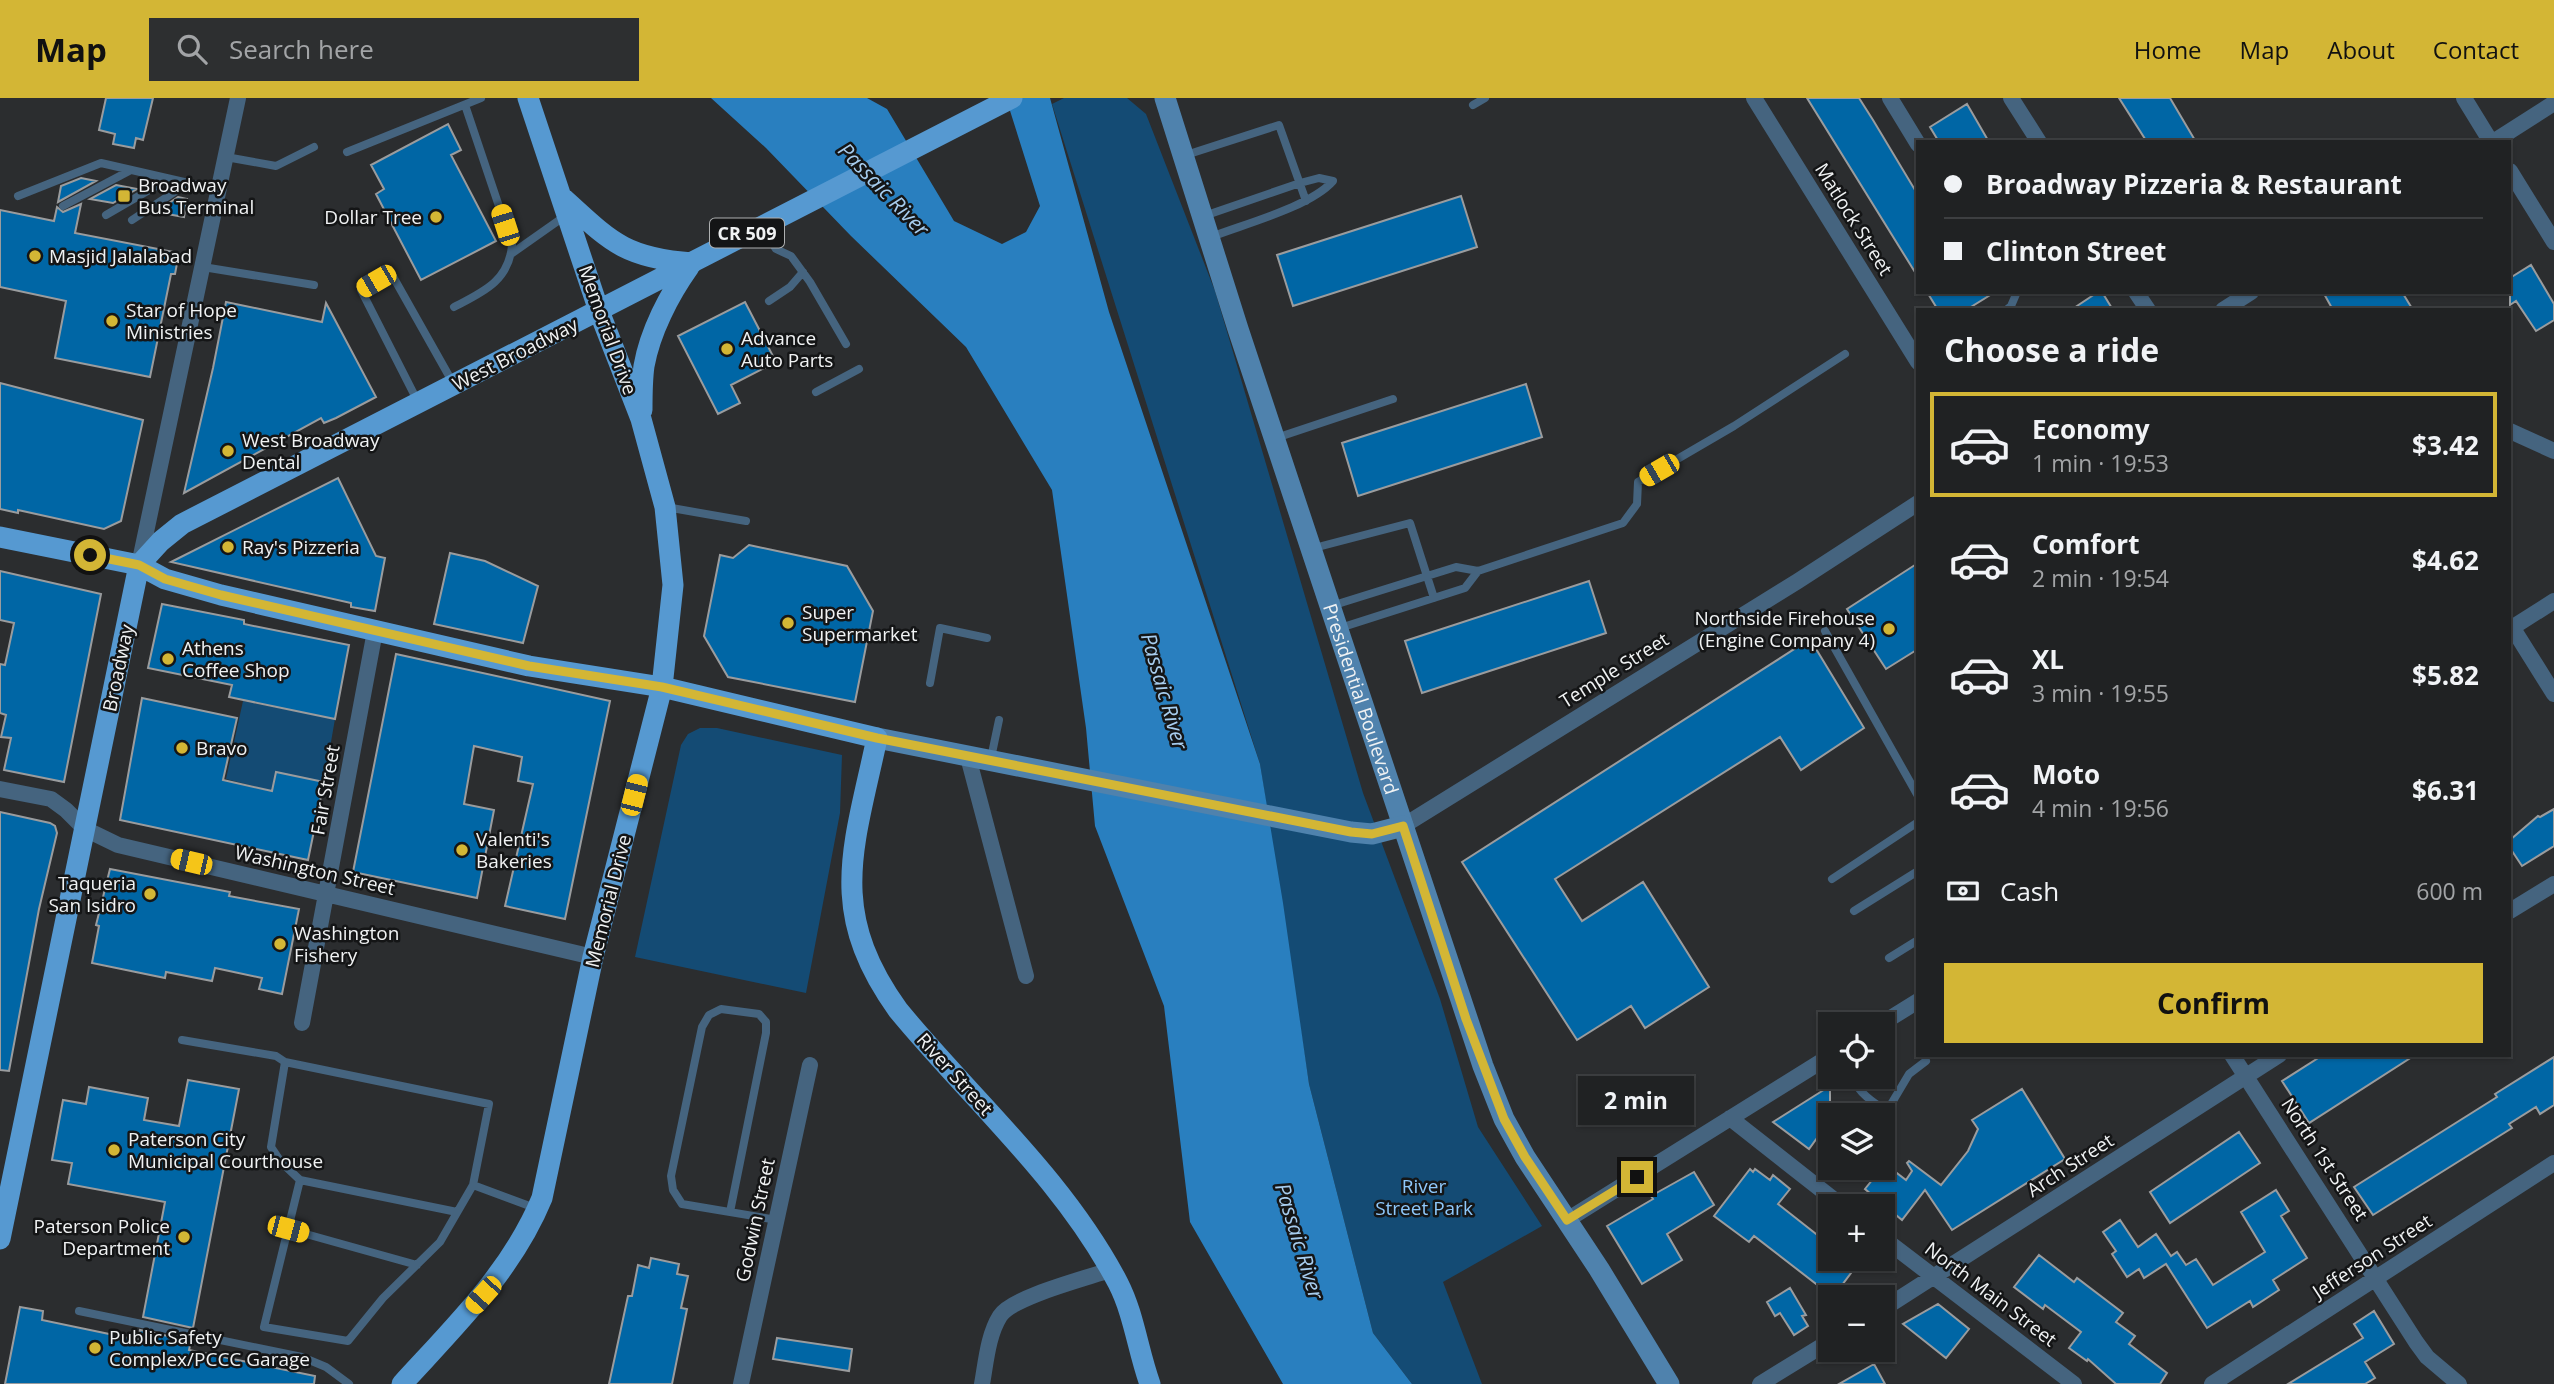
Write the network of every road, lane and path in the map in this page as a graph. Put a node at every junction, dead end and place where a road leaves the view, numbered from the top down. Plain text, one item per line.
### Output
1 (238, 98) edge
2 (481, 98) edge
3 (528, 98) edge
4 (1012, 98) edge
5 (1165, 98) edge
6 (1485, 98) edge
7 (1754, 98) edge
8 (1889, 98) edge
9 (2011, 98) edge
10 (2464, 98) edge
11 (2554, 103) edge
12 (465, 105) junction
13 (1472, 105) dead end
14 (2038, 140) edge
15 (2491, 140) edge
16 (2495, 140) edge
17 (1916, 141) edge
18 (314, 147) dead end
19 (348, 152) dead end
20 (1183, 156) junction
21 (226, 157) junction
22 (131, 170) junction
23 (2511, 173) edge
24 (168, 179) junction
25 (188, 183) junction
26 (1300, 183) junction
27 (220, 190) junction
28 (18, 196) dead end
29 (1306, 201) junction
30 (63, 205) dead end
31 (564, 206) junction
32 (106, 215) dead end
33 (1202, 216) junction
34 (132, 220) dead end
35 (762, 226) junction
36 (1208, 238) junction
37 (2554, 242) edge
38 (511, 254) junction
39 (692, 263) junction
40 (203, 267) junction
41 (803, 272) junction
42 (314, 285) dead end
43 (2249, 294) edge
44 (769, 301) dead end
45 (454, 307) dead end
46 (2233, 308) edge
47 (599, 311) junction
48 (846, 344) dead end
49 (1844, 354) dead end
50 (1916, 359) edge
51 (859, 369) dead end
52 (454, 386) junction
53 (817, 392) dead end
54 (1393, 399) dead end
55 (419, 404) junction
56 (641, 419) junction
57 (2511, 431) edge
58 (1274, 439) junction
59 (2554, 451) edge
60 (1916, 504) edge
61 (665, 507) junction
62 (746, 521) dead end
63 (0, 537) edge
64 (1311, 549) junction
65 (139, 565) junction
66 (1478, 571) junction
67 (1426, 575) junction
68 (1434, 598) junction
69 (2554, 601) edge
70 (1331, 606) junction
71 (2511, 628) edge
72 (1337, 629) junction
73 (375, 631) junction
74 (1825, 631) dead end
75 (987, 638) dead end
76 (930, 683) dead end
77 (662, 687) junction
78 (2554, 694) edge
79 (999, 720) dead end
80 (877, 738) junction
81 (968, 757) junction
82 (990, 761) junction
83 (0, 789) edge
84 (1916, 792) edge
85 (1916, 823) edge
86 (1403, 826) junction
87 (85, 829) junction
88 (1916, 872) edge
89 (1832, 879) dead end
90 (2554, 884) edge
91 (327, 894) junction
92 (2511, 910) edge
93 (1854, 911) dead end
94 (1916, 941) edge
95 (593, 957) junction
96 (1889, 958) dead end
97 (1026, 976) dead end
98 (1916, 1002) edge
99 (1895, 1015) edge
100 (302, 1023) dead end
101 (182, 1040) dead end
102 (2233, 1057) edge
103 (2276, 1057) edge
104 (1926, 1061) dead end
105 (285, 1062) junction
106 (1818, 1063) edge
107 (810, 1065) dead end
108 (2246, 1076) junction
109 (1858, 1089) edge
110 (1730, 1118) junction
111 (2554, 1163) edge
112 (300, 1180) junction
113 (473, 1185) junction
114 (1827, 1194) edge
115 (538, 1209) junction
116 (457, 1212) junction
117 (730, 1212) junction
118 (777, 1220) junction
119 (1567, 1220) junction
120 (288, 1229) junction
121 (0, 1235) edge
122 (1895, 1247) edge
123 (417, 1265) junction
124 (1110, 1270) junction
125 (1934, 1278) junction
126 (2377, 1279) junction
127 (1895, 1302) edge
128 (79, 1311) dead end
129 (1818, 1348) edge
130 (349, 1384) edge
131 (402, 1384) edge
132 (741, 1384) edge
133 (982, 1384) edge
134 (1150, 1384) edge
135 (1669, 1384) edge
136 (1760, 1384) edge
137 (2074, 1384) edge
138 (2212, 1384) edge
139 (2459, 1384) edge

1 - 21 street, Broadway
2 - 12 lane
3 - 31 main road, Memorial Drive
4 - 35 main road, West Broadway / CR 509
5 - 20 street, Presidential Boulevard
6 - 13 lane
7 - 50 street, Matlock Street
8 - 17 street
9 - 14 street
10 - 15 street
11 - 16 street
12 - 19 lane
12 - 38 lane
18 - 21 lane
20 - 26 lane
20 - 33 street, Presidential Boulevard
21 - 27 street, Broadway
22 - 24 lane
22 - 28 lane
22 - 30 lane
23 - 37 street
24 - 25 lane
24 - 32 lane
25 - 27 lane
25 - 34 lane
26 - 29 lane
26 - 29 lane
26 - 33 lane
27 - 40 street, Broadway
29 - 36 lane
31 - 38 lane
31 - 39 main road
31 - 47 main road, Memorial Drive
33 - 36 street, Presidential Boulevard
35 - 39 main road, West Broadway / CR 509
35 - 41 lane
36 - 58 street, Presidential Boulevard
38 - 45 lane
39 - 47 main road, West Broadway / CR 509
39 - 56 main road
40 - 42 lane
40 - 65 street, Broadway
41 - 44 lane
41 - 48 lane
43 - 46 street
47 - 52 main road, West Broadway / CR 509
47 - 56 main road, Memorial Drive
49 - 66 lane
51 - 53 lane
52 - 55 main road, West Broadway / CR 509
52 - 55 lane
54 - 58 lane
55 - 65 main road, West Broadway / CR 509
56 - 61 main road, Memorial Drive
57 - 59 street
58 - 64 street, Presidential Boulevard
60 - 86 street, Temple Street
61 - 62 lane
61 - 77 main road, Memorial Drive
63 - 65 main road
64 - 67 lane
64 - 70 street, Presidential Boulevard
65 - 73 main road
65 - 87 main road, Broadway
66 - 67 lane
66 - 68 lane
67 - 68 lane
67 - 70 lane
68 - 72 lane
69 - 71 street
70 - 72 street, Presidential Boulevard
71 - 78 street
72 - 86 street, Presidential Boulevard
73 - 77 main road
73 - 91 street, Fair Street
74 - 84 lane
75 - 76 lane
77 - 80 main road
77 - 95 main road, Memorial Drive
79 - 82 lane
80 - 81 street
80 - 124 main road, River Street
81 - 82 street
81 - 97 street
82 - 86 street
83 - 87 street, Washington Street
85 - 89 lane
86 - 119 street, Presidential Boulevard
87 - 91 street, Washington Street
87 - 121 main road, Broadway
88 - 93 lane
90 - 92 street
91 - 95 street, Washington Street
91 - 100 street, Fair Street
94 - 96 lane
95 - 115 main road, Memorial Drive
98 - 99 street
101 - 105 lane
102 - 108 street, North 1st Street
103 - 108 street, Arch Street
104 - 109 lane
105 - 112 lane
105 - 113 lane
106 - 110 street
107 - 118 street, Godwin Street
108 - 125 street, Arch Street
108 - 126 street, North 1st Street
110 - 114 street
110 - 119 street
111 - 126 street, Jefferson Street
112 - 116 lane
112 - 120 lane
113 - 115 lane
113 - 116 lane
115 - 131 main road, Memorial Drive
116 - 123 lane
117 - 117 lane
117 - 118 lane
118 - 132 street, Godwin Street
119 - 135 street, Presidential Boulevard
120 - 123 lane
120 - 123 lane
122 - 125 street, North Main Street
124 - 133 street
124 - 134 main road, River Street
125 - 127 street, Arch Street
125 - 137 street, North Main Street
126 - 138 street, Jefferson Street
126 - 139 street, North 1st Street
128 - 130 lane
129 - 136 street

